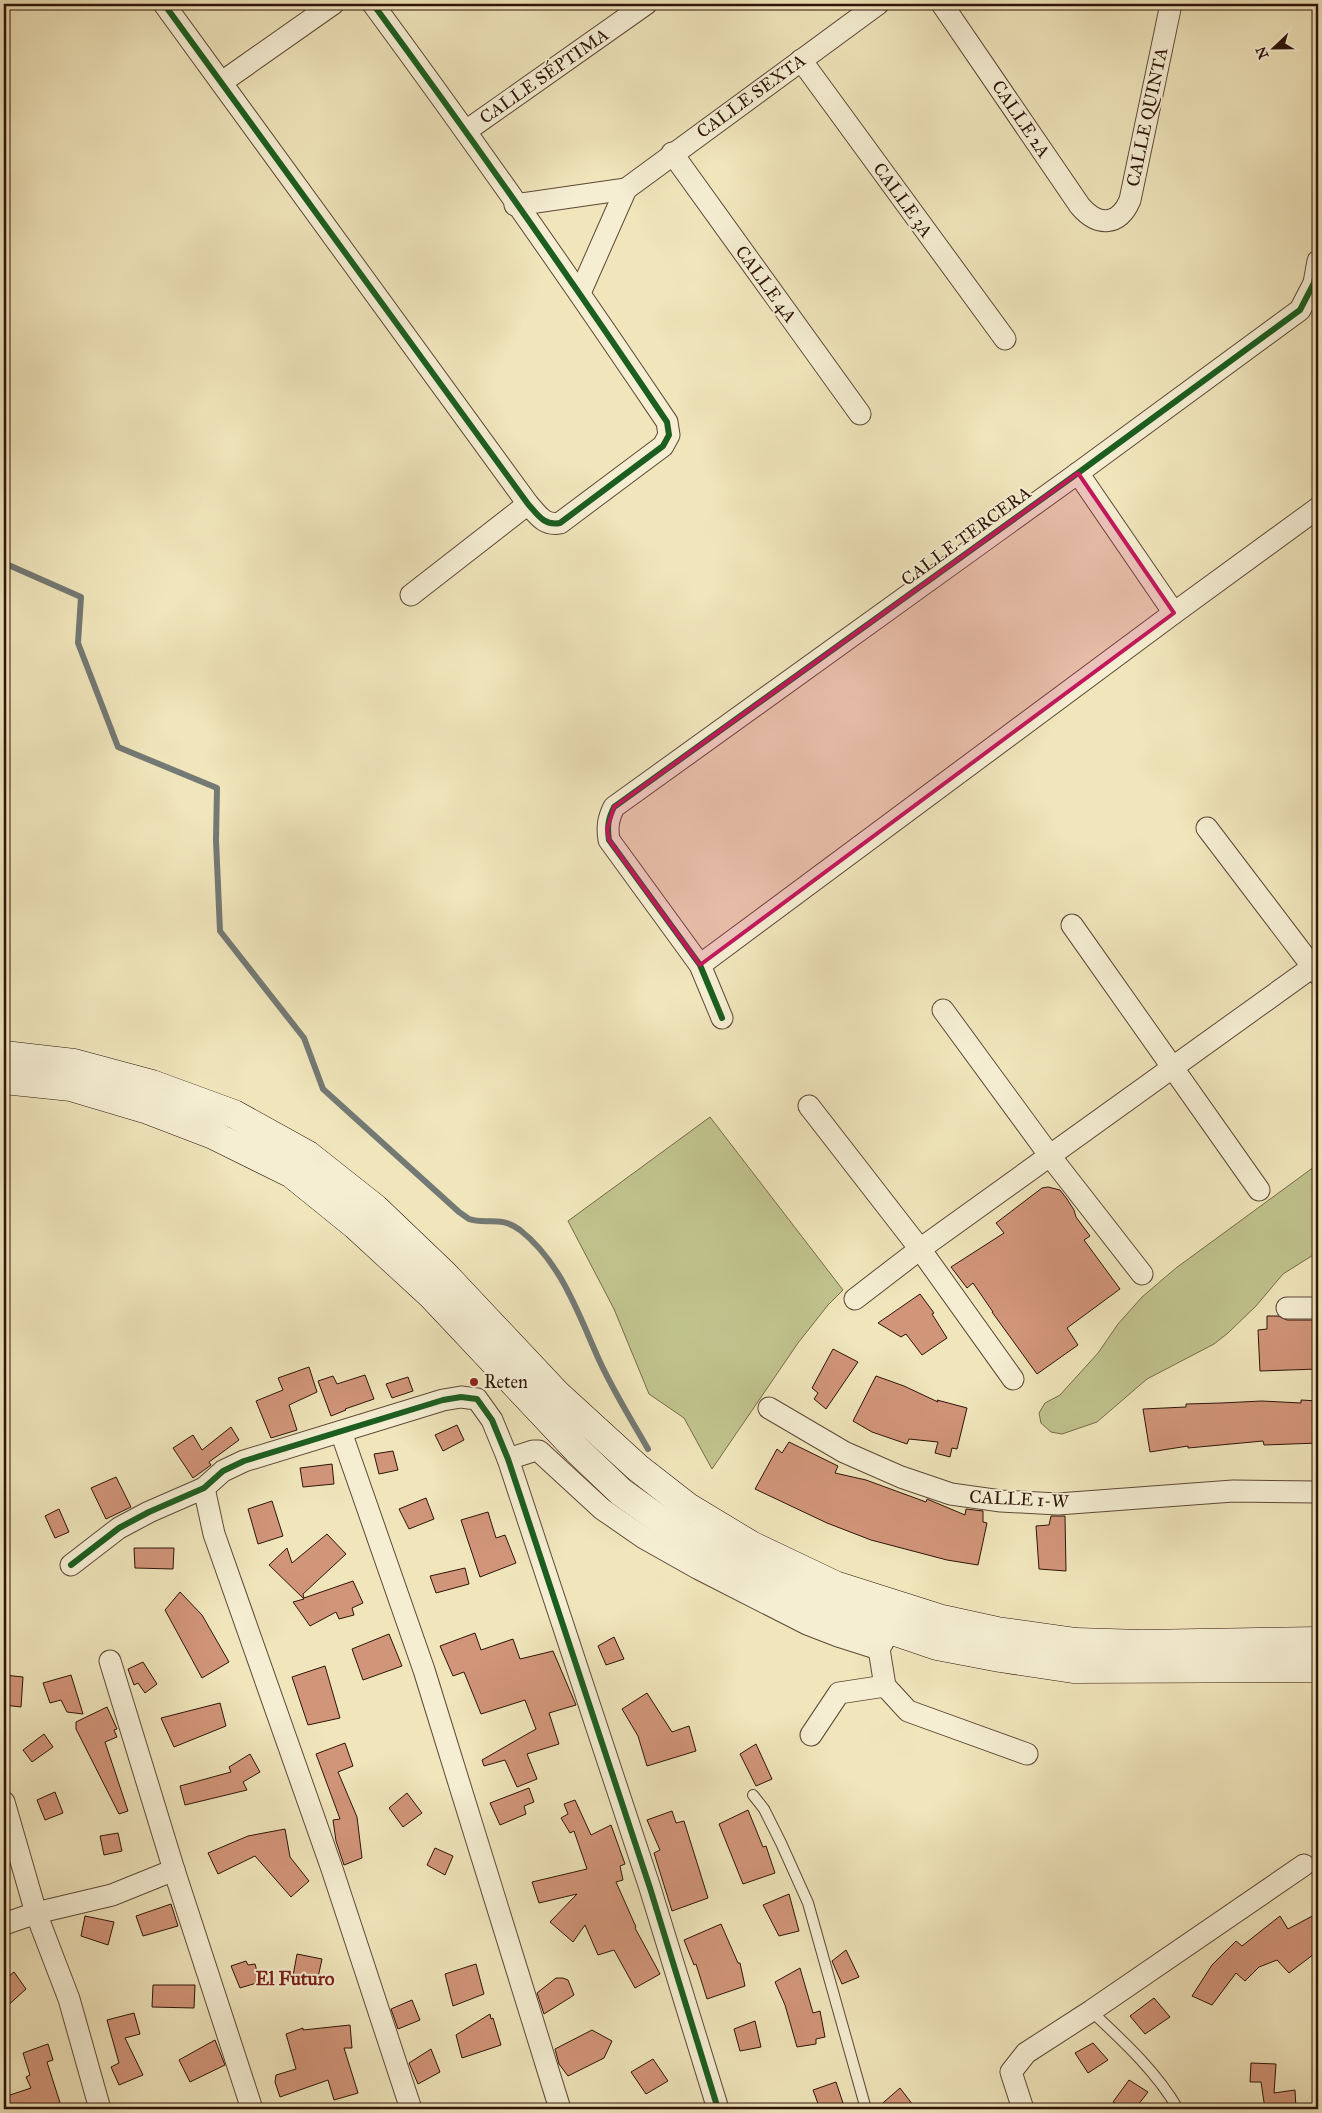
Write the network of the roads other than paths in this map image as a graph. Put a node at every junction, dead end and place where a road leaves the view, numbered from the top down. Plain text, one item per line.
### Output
1 (164, 4) edge
2 (333, 4) edge
3 (373, 4) edge
4 (646, 4) edge
5 (878, 4) edge
6 (942, 4) edge
7 (1171, 4) edge
8 (801, 60) junction
9 (222, 82) junction
10 (466, 131) junction
11 (672, 153) junction
12 (626, 189) junction
13 (516, 205) junction
14 (1109, 221) joint
15 (1318, 261) edge
16 (580, 293) junction
17 (1005, 339) dead end
18 (860, 414) dead end
19 (1078, 473) junction
20 (528, 504) junction
21 (1318, 508) edge
22 (411, 595) dead end
23 (1174, 612) junction
24 (1207, 828) dead end
25 (1072, 925) dead end
26 (700, 965) junction
27 (1317, 968) edge
28 (944, 1010) dead end
29 (722, 1018) dead end
30 (4, 1055) edge
31 (1173, 1068) junction
32 (4, 1080) edge
33 (809, 1106) dead end
34 (1050, 1156) junction
35 (1259, 1190) dead end
36 (920, 1249) junction
37 (1142, 1274) dead end
38 (855, 1299) dead end
39 (1287, 1308) dead end
40 (1318, 1308) edge
41 (1013, 1379) dead end
42 (769, 1408) dead end
43 (341, 1432) junction
44 (508, 1459) junction
45 (204, 1488) junction
46 (1318, 1492) edge
47 (71, 1565) dead end
48 (884, 1640) junction
49 (1318, 1641) edge
50 (110, 1661) dead end
51 (1318, 1668) edge
52 (885, 1686) junction
53 (811, 1735) dead end
54 (1027, 1754) dead end
55 (753, 1795) dead end
56 (4, 1802) edge
57 (1304, 1865) dead end
58 (174, 1870) junction
59 (36, 1913) junction
60 (4, 1924) edge
61 (1091, 2011) junction
62 (100, 2109) edge
63 (252, 2109) edge
64 (411, 2109) edge
65 (560, 2109) edge
66 (718, 2109) edge
67 (866, 2109) edge
68 (1023, 2109) edge
69 (1178, 2109) edge

1 - 9 street
2 - 9 street
3 - 10 street
4 - 10 street, CALLE SÉPTIMA
5 - 8 street, CALLE SEXTA
6 - 14 street, CALLE 2A
7 - 14 street, CALLE QUINTA
8 - 11 street, CALLE SEXTA
8 - 17 street, CALLE 3A
9 - 20 street
10 - 13 street
11 - 12 street, CALLE SEXTA
11 - 18 street, CALLE 4A
12 - 13 street, CALLE SEXTA
12 - 16 street, CALLE SEXTA
13 - 16 street
15 - 19 street, CALLE TERCERA
16 - 20 street
19 - 23 street
19 - 26 street, CALLE TERCERA
20 - 22 street
21 - 23 street
23 - 26 street
24 - 27 street
25 - 31 street
26 - 29 street
27 - 31 street
28 - 34 street
30 - 49 main road
31 - 34 street
31 - 35 street
32 - 48 main road
33 - 36 street
34 - 36 street
34 - 37 street
36 - 38 street
36 - 41 street
39 - 40 street
42 - 46 street, CALLE 1-W
43 - 44 street
43 - 45 street
43 - 65 street
44 - 48 street
44 - 66 street
45 - 47 street
45 - 64 street
48 - 51 main road
48 - 52 street
50 - 58 street
52 - 53 street
52 - 54 street
55 - 67 lane
56 - 59 street
57 - 61 street
58 - 59 street
58 - 63 street
59 - 60 street
59 - 62 street
61 - 68 street
61 - 69 lane

